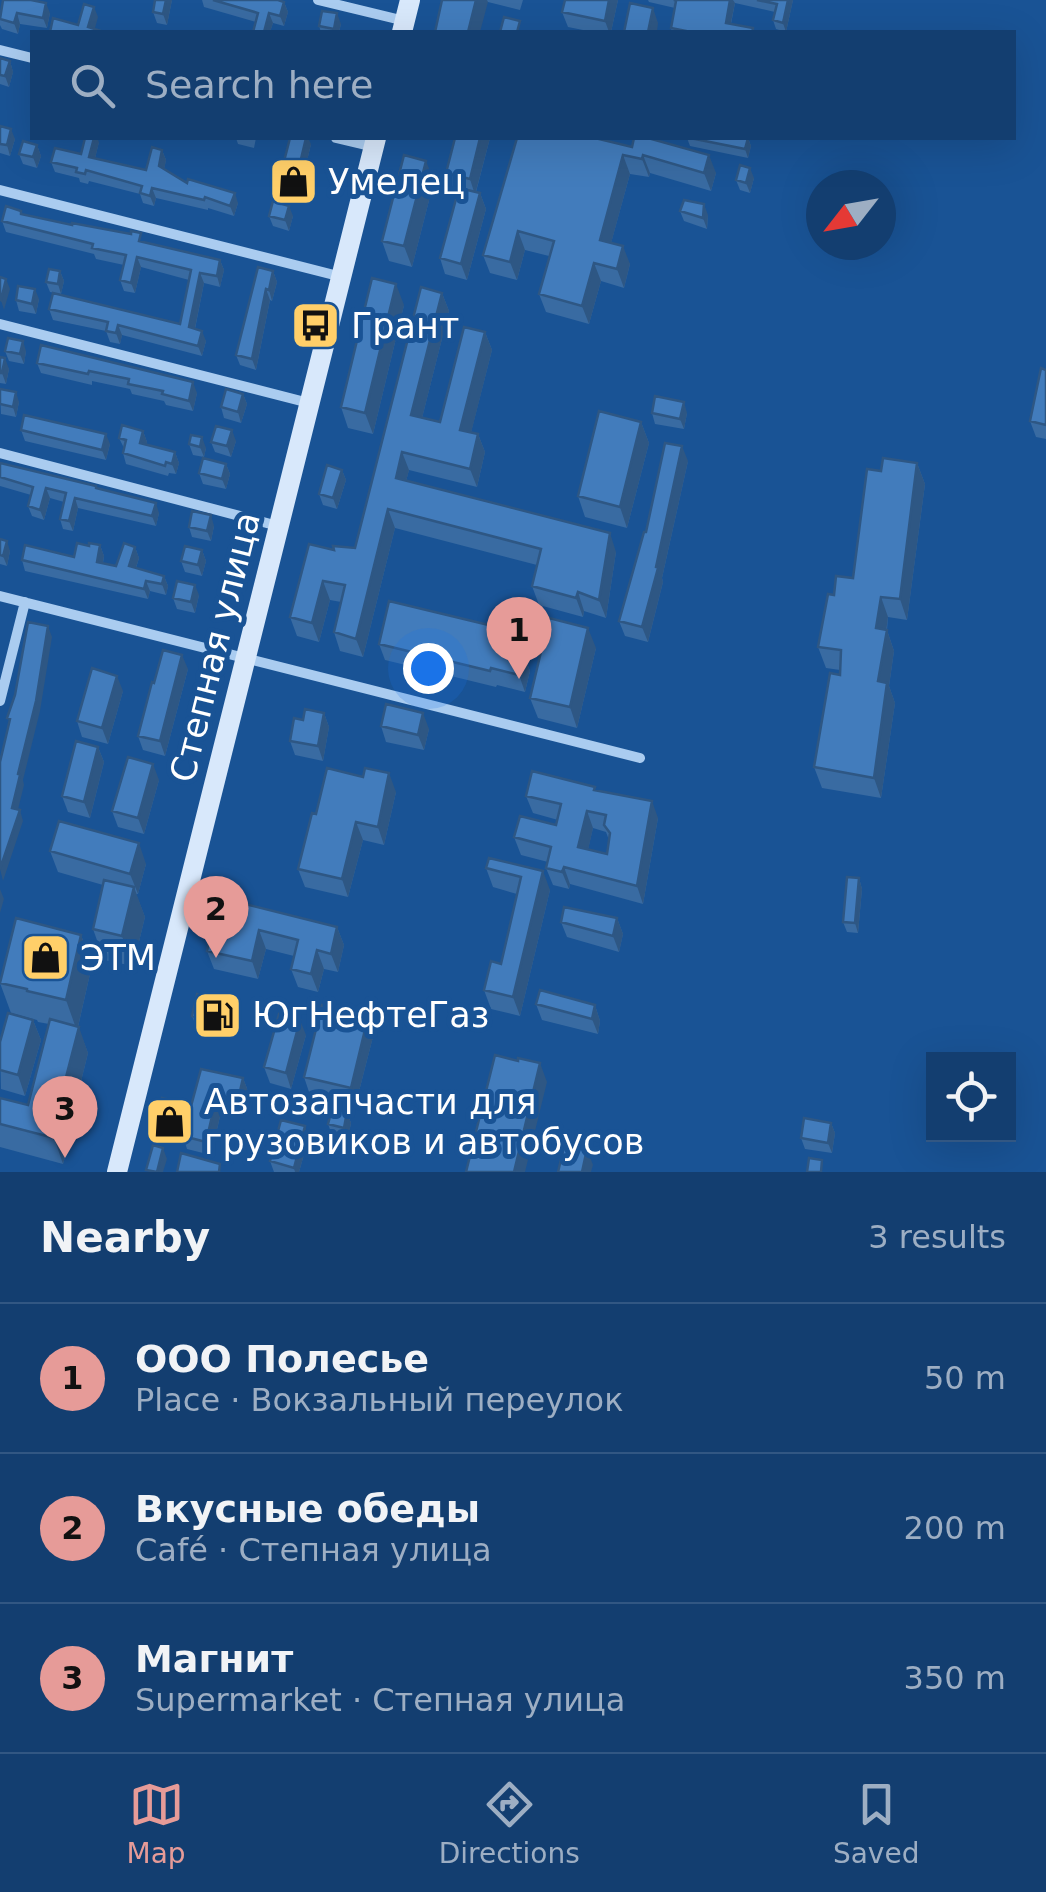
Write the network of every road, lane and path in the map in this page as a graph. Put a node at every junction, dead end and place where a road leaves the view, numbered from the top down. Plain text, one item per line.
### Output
1 (318, 0) edge
2 (410, 0) edge
3 (403, 27) edge
4 (0, 50) edge
5 (30, 58) edge
6 (375, 142) edge
7 (0, 190) edge
8 (342, 277) junction
9 (0, 324) edge
10 (310, 403) junction
11 (0, 453) edge
12 (278, 526) junction
13 (0, 596) edge
14 (25, 602) junction
15 (246, 657) junction
16 (0, 701) edge
17 (640, 758) dead end
18 (118, 1172) edge

1 - 3 street
2 - 3 main road
4 - 5 street
6 - 8 main road, Степная улица
7 - 8 street
8 - 10 main road, Степная улица
9 - 10 street
10 - 12 main road, Степная улица
11 - 12 street
12 - 15 main road, Степная улица
13 - 14 street
14 - 15 street
14 - 16 street
15 - 17 street
15 - 18 main road, Степная улица

